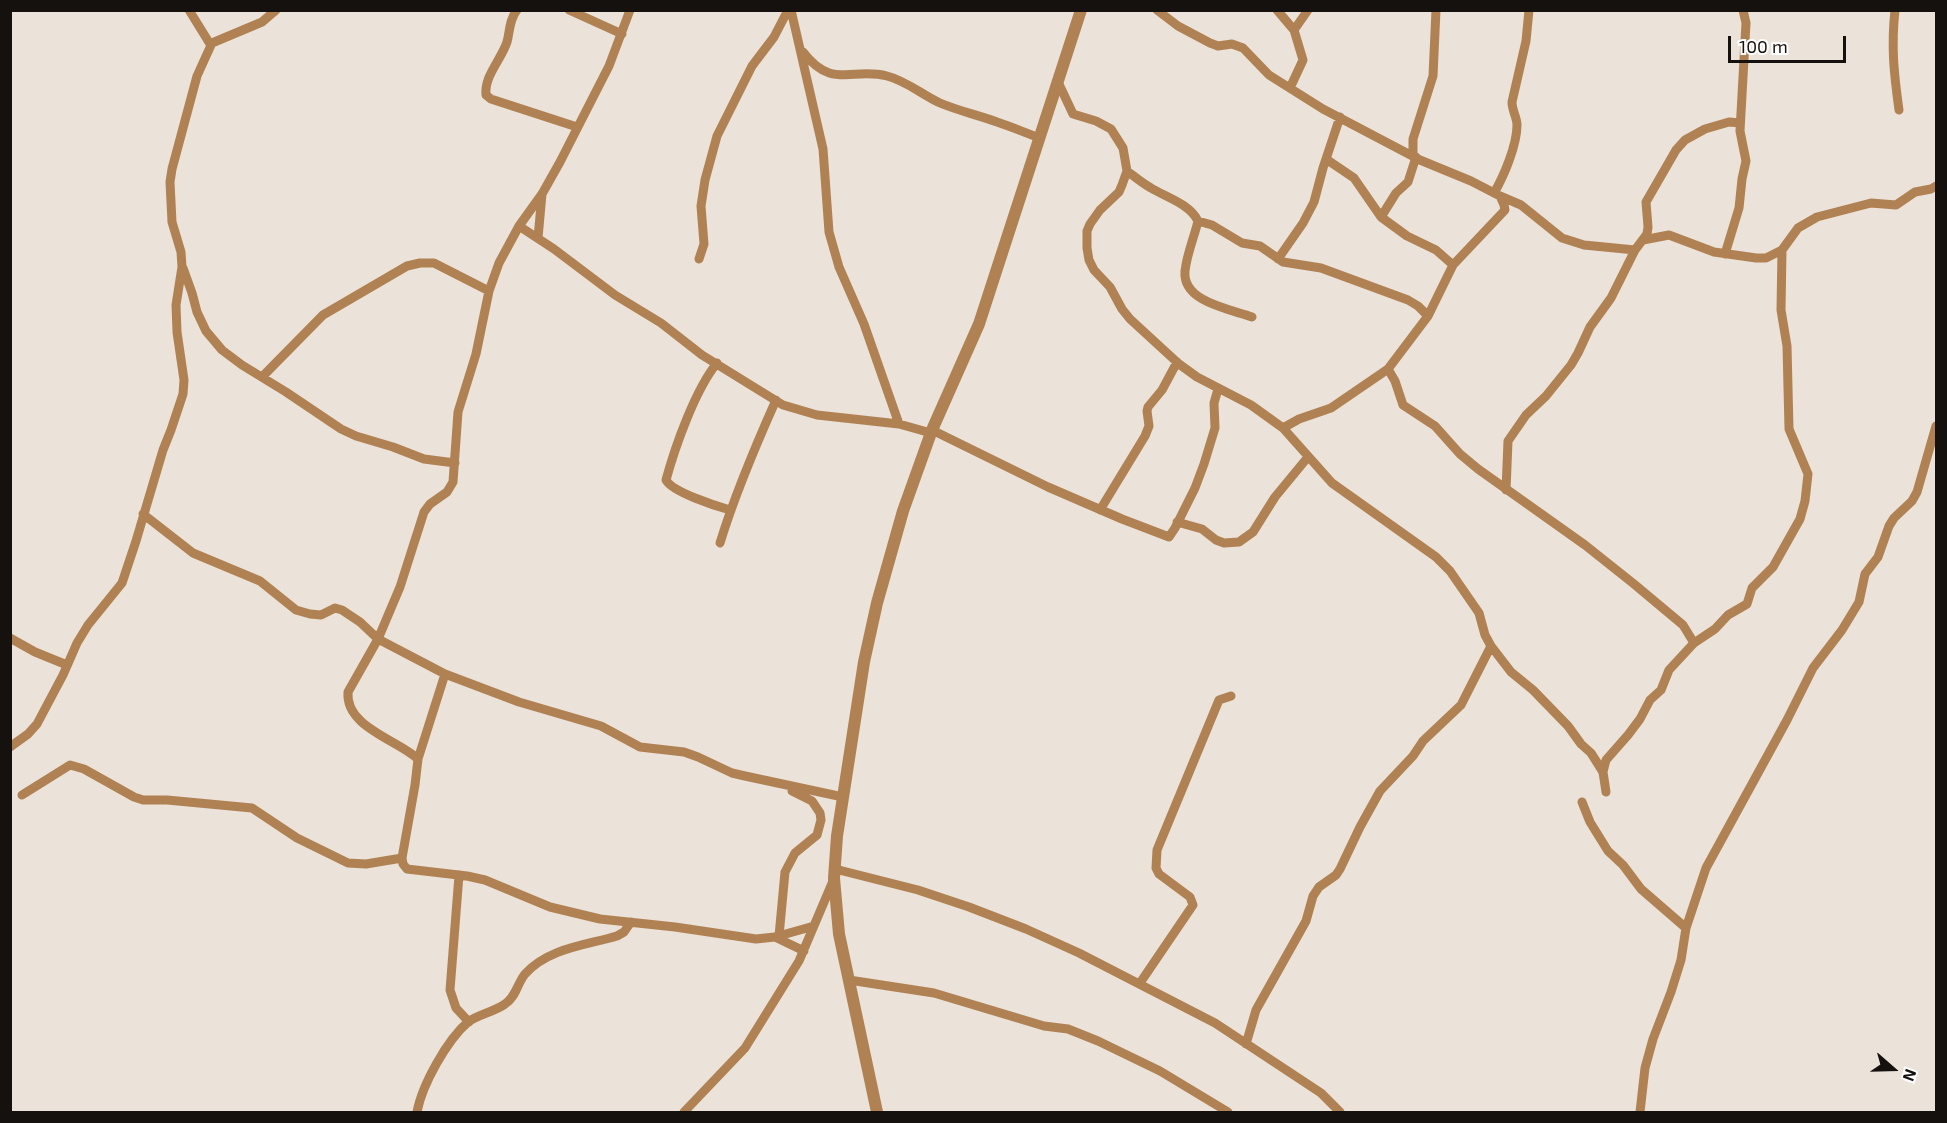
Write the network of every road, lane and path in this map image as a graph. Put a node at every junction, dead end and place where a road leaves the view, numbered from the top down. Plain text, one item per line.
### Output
1 (189, 10) edge
2 (276, 10) edge
3 (517, 10) edge
4 (569, 10) edge
5 (630, 10) edge
6 (790, 10) edge
7 (1081, 10) edge
8 (1157, 10) edge
9 (1277, 10) edge
10 (1308, 10) edge
11 (1436, 10) edge
12 (1529, 10) edge
13 (1743, 10) edge
14 (1895, 10) edge
15 (1294, 30) junction
16 (622, 34) junction
17 (210, 44) junction
18 (801, 49) junction
19 (1057, 80) junction
20 (1290, 88) junction
21 (1899, 110) dead end
22 (1340, 117) junction
23 (1740, 123) junction
24 (577, 127) junction
25 (1041, 138) junction
26 (1414, 157) junction
27 (1326, 159) junction
28 (1127, 171) junction
29 (1936, 186) edge
30 (542, 194) junction
31 (1497, 195) junction
32 (1381, 217) junction
33 (1198, 221) junction
34 (519, 226) junction
35 (538, 238) junction
36 (1643, 240) junction
37 (1635, 250) junction
38 (1782, 250) junction
39 (1725, 254) junction
40 (699, 259) dead end
41 (1278, 259) junction
42 (1453, 265) junction
43 (182, 267) junction
44 (489, 291) junction
45 (1428, 316) junction
46 (1252, 317) dead end
47 (1177, 362) junction
48 (717, 363) junction
49 (1388, 369) junction
50 (262, 377) junction
51 (1218, 389) junction
52 (776, 400) junction
53 (899, 424) junction
54 (1936, 426) edge
55 (1283, 428) junction
56 (932, 432) junction
57 (1308, 457) junction
58 (455, 463) junction
59 (1506, 490) junction
60 (730, 510) junction
61 (1100, 510) junction
62 (143, 514) junction
63 (1177, 522) junction
64 (720, 543) dead end
65 (10, 638) edge
66 (378, 639) junction
67 (1694, 643) junction
68 (1491, 646) junction
69 (67, 665) junction
70 (445, 674) junction
71 (1231, 696) dead end
72 (10, 747) edge
73 (418, 759) junction
74 (1603, 772) junction
75 (788, 787) junction
76 (1606, 792) dead end
77 (22, 795) dead end
78 (843, 797) junction
79 (1582, 802) dead end
80 (402, 858) junction
81 (834, 874) junction
82 (459, 875) junction
83 (631, 922) junction
84 (813, 926) junction
85 (1686, 928) junction
86 (777, 937) junction
87 (804, 951) junction
88 (849, 980) junction
89 (1140, 983) junction
90 (469, 1022) junction
91 (1246, 1044) junction
92 (417, 1113) edge
93 (684, 1113) edge
94 (877, 1113) edge
95 (1228, 1113) edge
96 (1340, 1113) edge
97 (1640, 1113) edge

1 - 17 street
2 - 17 street
3 - 24 street
4 - 16 street
5 - 16 street
6 - 18 street
6 - 40 street
7 - 19 street
8 - 20 street
9 - 15 street
10 - 15 street
11 - 26 street
12 - 31 street
13 - 23 street
14 - 21 street
15 - 20 street
16 - 24 street
17 - 43 street
18 - 25 street
18 - 53 street
19 - 25 street
19 - 28 street
20 - 22 street
22 - 26 street
22 - 27 street
23 - 36 street
23 - 39 street
24 - 30 street
25 - 56 street
26 - 31 street
26 - 32 street
27 - 32 street
27 - 41 street
28 - 33 street
28 - 47 street
29 - 38 street
30 - 34 street
30 - 35 street
31 - 37 street
31 - 42 street
32 - 42 street
33 - 41 street
33 - 46 street
34 - 35 street
34 - 44 street
35 - 48 street
36 - 37 street
36 - 39 street
37 - 59 street
38 - 39 street
38 - 67 street
41 - 45 street
42 - 45 street
43 - 50 street
43 - 62 street
44 - 50 street
44 - 58 street
45 - 49 street
47 - 51 street
47 - 61 street
48 - 52 street
48 - 60 street
49 - 55 street
49 - 59 street
50 - 58 street
51 - 55 street
51 - 63 street
52 - 53 street
52 - 60 street
53 - 56 street
54 - 85 street
55 - 57 street
56 - 61 street
56 - 78 street
57 - 63 street
57 - 68 street
58 - 66 street
59 - 67 street
60 - 64 street
61 - 63 street
62 - 66 street
62 - 69 street
65 - 69 street
66 - 70 street
66 - 73 street
67 - 74 street
68 - 74 street
68 - 91 street
69 - 72 street
70 - 73 street
70 - 75 street
71 - 89 street
73 - 80 street
74 - 76 street
75 - 78 street
75 - 86 street
77 - 80 street
78 - 81 street
79 - 85 street
80 - 82 street
81 - 84 street
81 - 88 street
81 - 89 street
82 - 83 street
82 - 90 street
83 - 86 street
83 - 90 street
84 - 86 street
84 - 87 street
85 - 97 street
86 - 87 street
87 - 93 street
88 - 94 street
88 - 95 street
89 - 91 street
90 - 92 street
91 - 96 street

